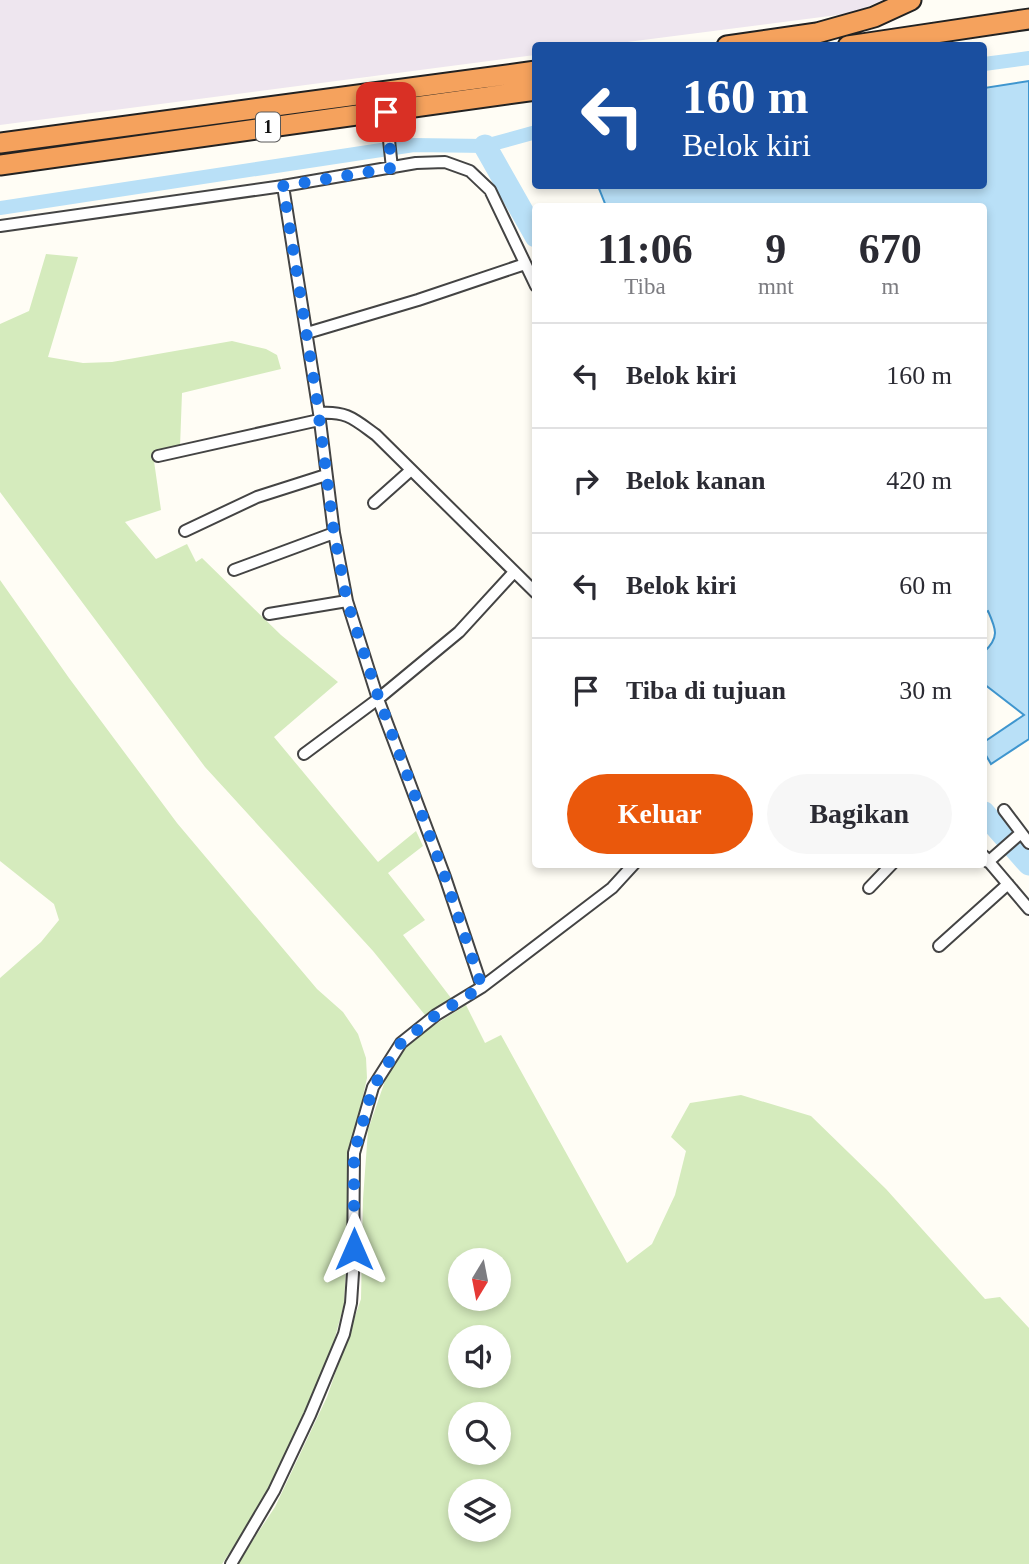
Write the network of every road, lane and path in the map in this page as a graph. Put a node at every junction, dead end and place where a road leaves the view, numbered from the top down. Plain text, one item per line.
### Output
1 (911, 0) edge
2 (1029, 19) edge
3 (755, 42) edge
4 (875, 42) edge
5 (532, 72) edge
6 (532, 91) edge
7 (387, 121) junction
8 (0, 143) edge
9 (391, 163) junction
10 (0, 165) edge
11 (283, 186) junction
12 (0, 226) edge
13 (526, 264) junction
14 (532, 277) edge
15 (307, 333) junction
16 (319, 416) junction
17 (158, 456) dead end
18 (411, 470) junction
19 (326, 475) junction
20 (374, 503) dead end
21 (185, 531) dead end
22 (334, 533) junction
23 (234, 570) dead end
24 (514, 572) junction
25 (532, 589) edge
26 (347, 601) junction
27 (269, 614) dead end
28 (379, 699) junction
29 (304, 754) dead end
30 (1004, 810) dead end
31 (1017, 836) junction
32 (1029, 843) edge
33 (987, 858) edge
34 (987, 860) edge
35 (630, 868) edge
36 (888, 868) edge
37 (1008, 884) junction
38 (869, 888) dead end
39 (1029, 909) edge
40 (939, 946) dead end
41 (482, 987) junction
42 (231, 1564) edge

1 - 3 highway
2 - 4 highway
5 - 8 highway, 1
6 - 7 highway, 1
7 - 9 street
7 - 10 highway, 1
9 - 11 street
9 - 13 street
11 - 12 street
11 - 15 street
13 - 14 street
13 - 15 street
15 - 16 street
16 - 17 street
16 - 18 street
16 - 19 street
18 - 20 street
18 - 24 street
19 - 21 street
19 - 22 street
22 - 23 street
22 - 26 street
24 - 25 street
24 - 28 street
26 - 27 street
26 - 28 street
28 - 29 street
28 - 41 street
30 - 31 street
31 - 32 street
31 - 33 street
34 - 37 street
35 - 41 street
36 - 38 street
37 - 39 street
37 - 40 street
41 - 42 street

